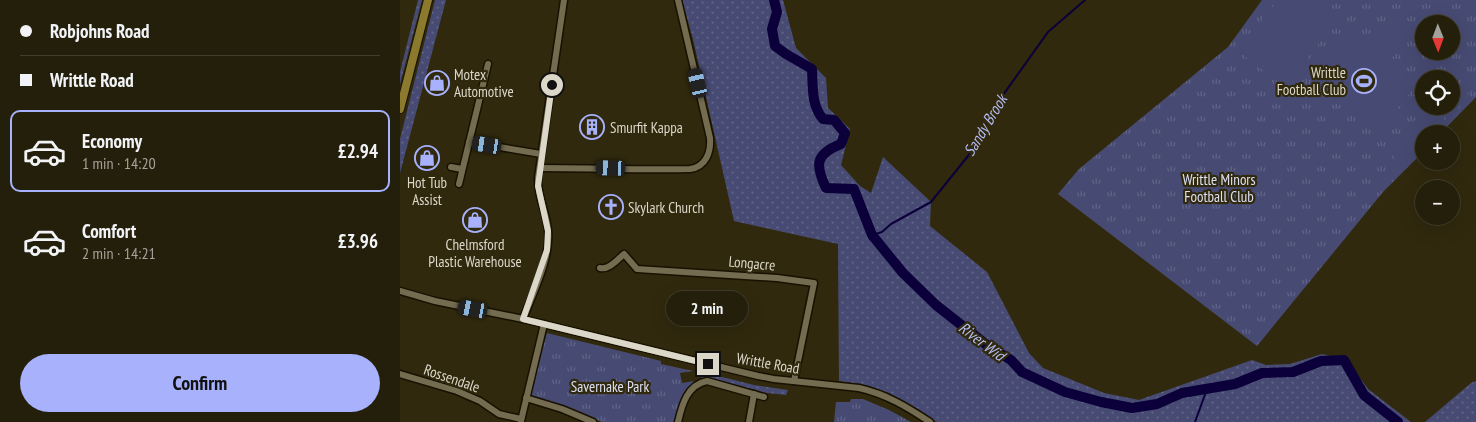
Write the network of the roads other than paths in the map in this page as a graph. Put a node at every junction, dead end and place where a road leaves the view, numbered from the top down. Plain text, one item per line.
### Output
1 (428, 0) edge
2 (564, 0) edge
3 (678, 0) edge
4 (488, 64) dead end
5 (473, 75) dead end
6 (484, 77) junction
7 (400, 109) edge
8 (469, 142) junction
9 (541, 154) junction
10 (451, 167) dead end
11 (540, 168) junction
12 (462, 170) junction
13 (459, 184) dead end
14 (600, 268) dead end
15 (400, 291) edge
16 (523, 319) junction
17 (544, 324) junction
18 (400, 374) edge
19 (794, 381) junction
20 (754, 394) junction
21 (764, 397) dead end
22 (526, 398) junction
23 (521, 420) edge
24 (593, 422) edge
25 (678, 422) edge
26 (749, 422) edge
27 (930, 422) edge

1 - 7 main road
2 - 9 street
3 - 11 street
4 - 6 street
5 - 6 street
6 - 8 street
8 - 9 street
8 - 12 street
9 - 11 street
10 - 12 street
11 - 16 street
12 - 13 street
14 - 19 street, Longacre
15 - 16 street, Writtle Road
16 - 17 street, Writtle Road
17 - 19 street, Writtle Road
17 - 22 street
18 - 23 street, Rossendale
19 - 27 street, Writtle Road
20 - 21 street
20 - 25 street
20 - 26 street
22 - 23 street
22 - 24 street

